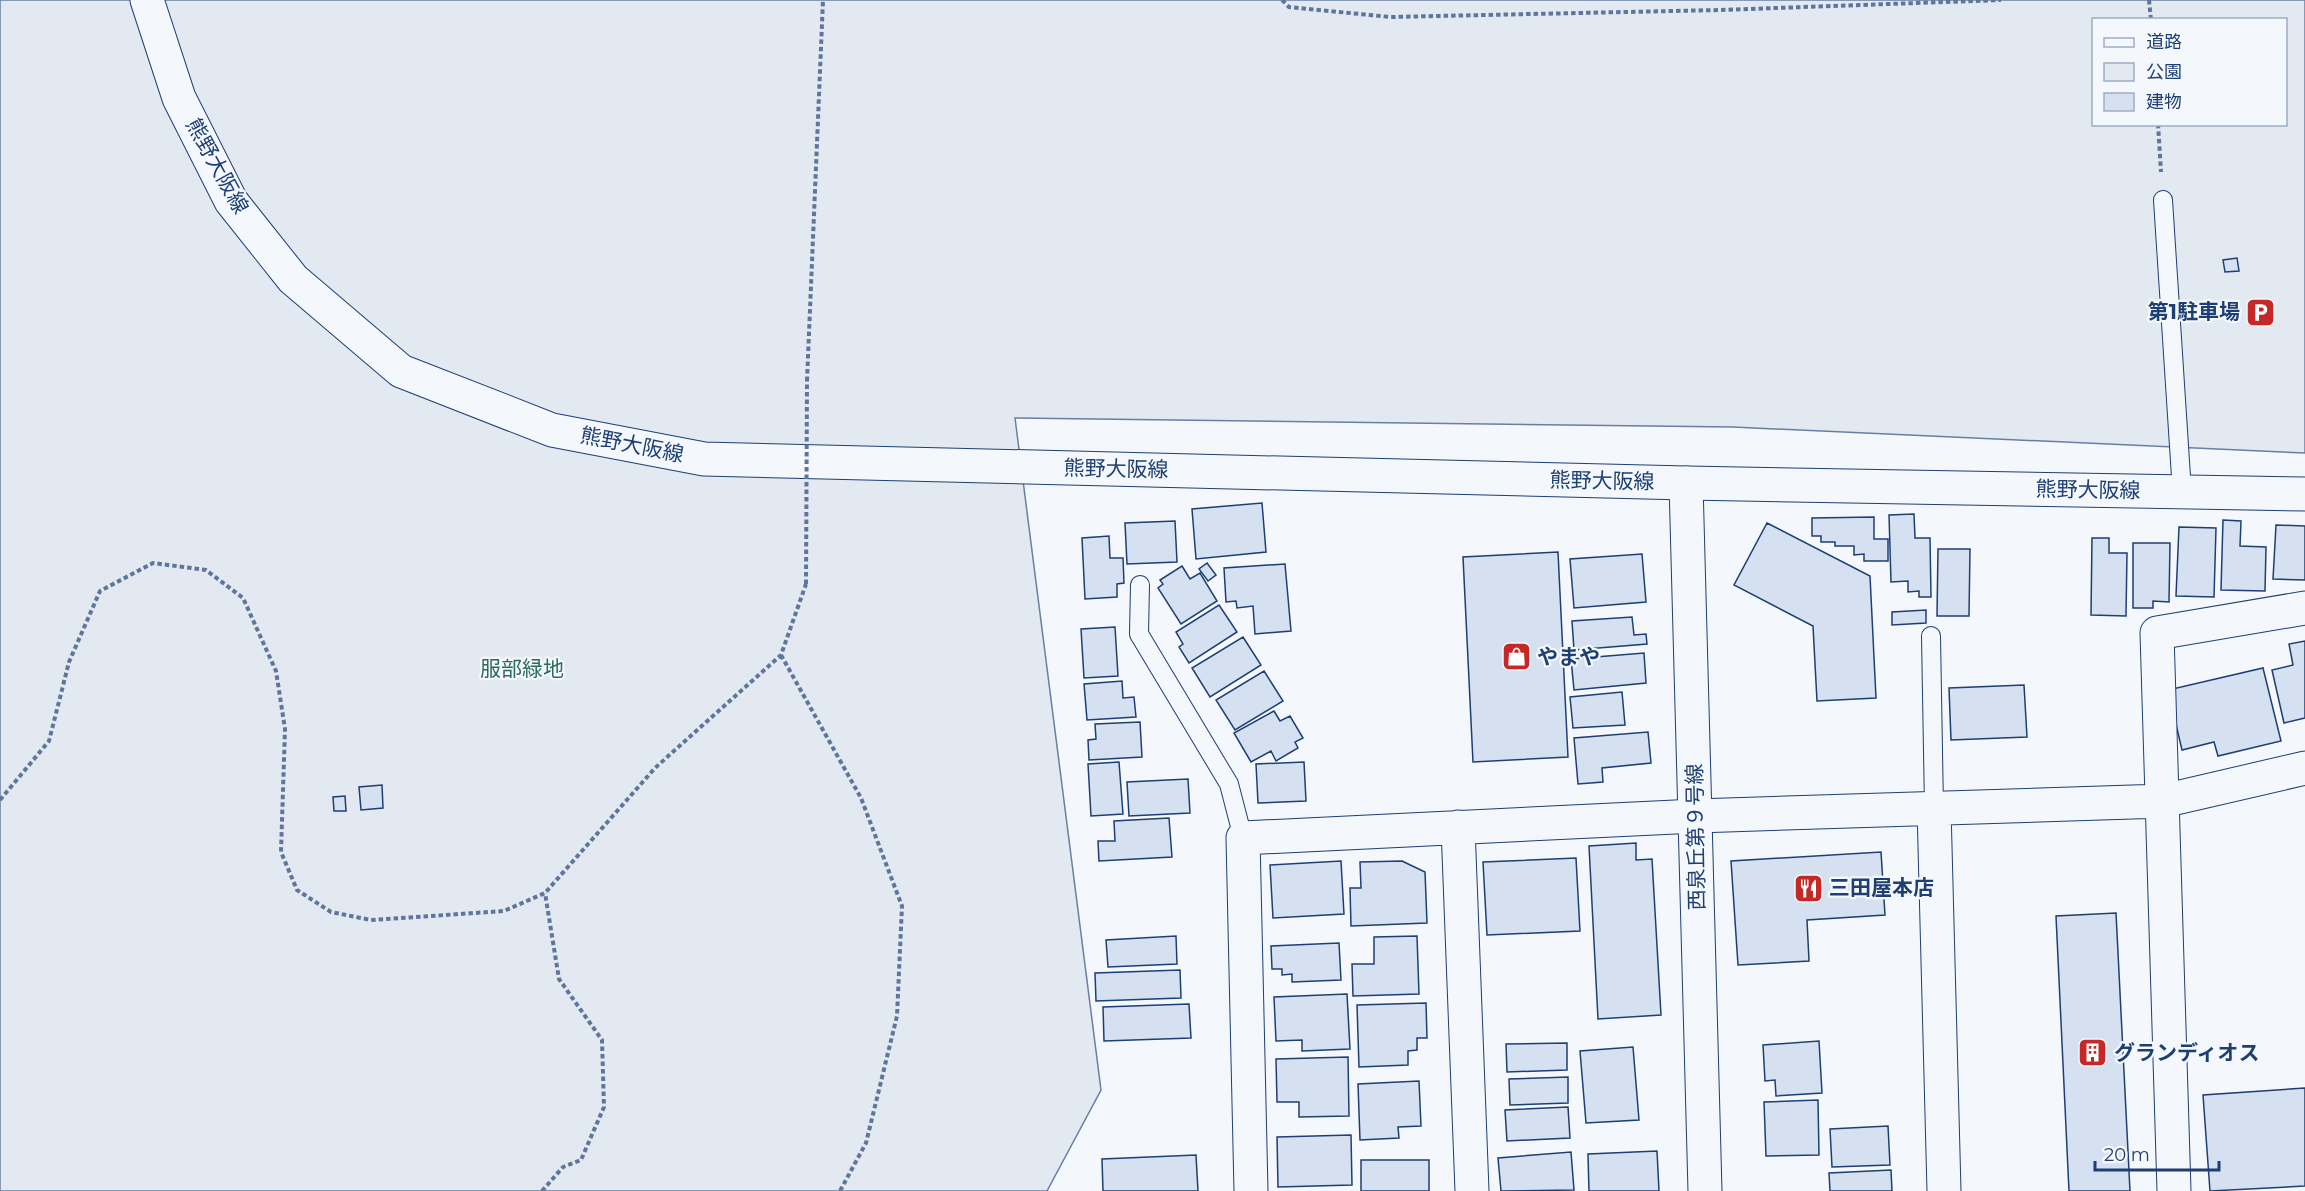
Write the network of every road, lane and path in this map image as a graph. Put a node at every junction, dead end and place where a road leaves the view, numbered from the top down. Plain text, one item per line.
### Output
1 (147, 0) edge
2 (823, 0) edge
3 (1282, 0) edge
4 (2001, 0) edge
5 (2149, 0) edge
6 (2151, 18) edge
7 (2158, 126) edge
8 (2163, 200) joint
9 (1686, 483) junction
10 (2182, 492) junction
11 (2305, 494) edge
12 (1140, 585) dead end
13 (2305, 608) edge
14 (1931, 636) dead end
15 (781, 655) junction
16 (2305, 768) edge
17 (0, 800) edge
18 (2163, 801) junction
19 (1934, 808) junction
20 (1696, 816) junction
21 (1458, 827) junction
22 (1243, 837) junction
23 (545, 893) junction
24 (542, 1191) edge
25 (840, 1191) edge
26 (1251, 1191) edge
27 (1472, 1191) edge
28 (1704, 1191) edge
29 (1944, 1191) edge
30 (2174, 1191) edge

1 - 9 street, 熊野大阪線
2 - 15 path, bridge
3 - 4 path
5 - 6 path
7 - 8 path
8 - 10 lane
9 - 10 street, 熊野大阪線
9 - 20 street, 西泉丘第９号線
10 - 11 street, 熊野大阪線
12 - 22 lane
13 - 18 street
14 - 19 lane
15 - 23 path
15 - 25 path
16 - 18 street
17 - 23 path
18 - 19 street
18 - 30 street
19 - 20 street
19 - 29 street
20 - 21 street
20 - 28 street, 西泉丘第９号線
21 - 22 street
21 - 27 street
22 - 26 street
23 - 24 path

